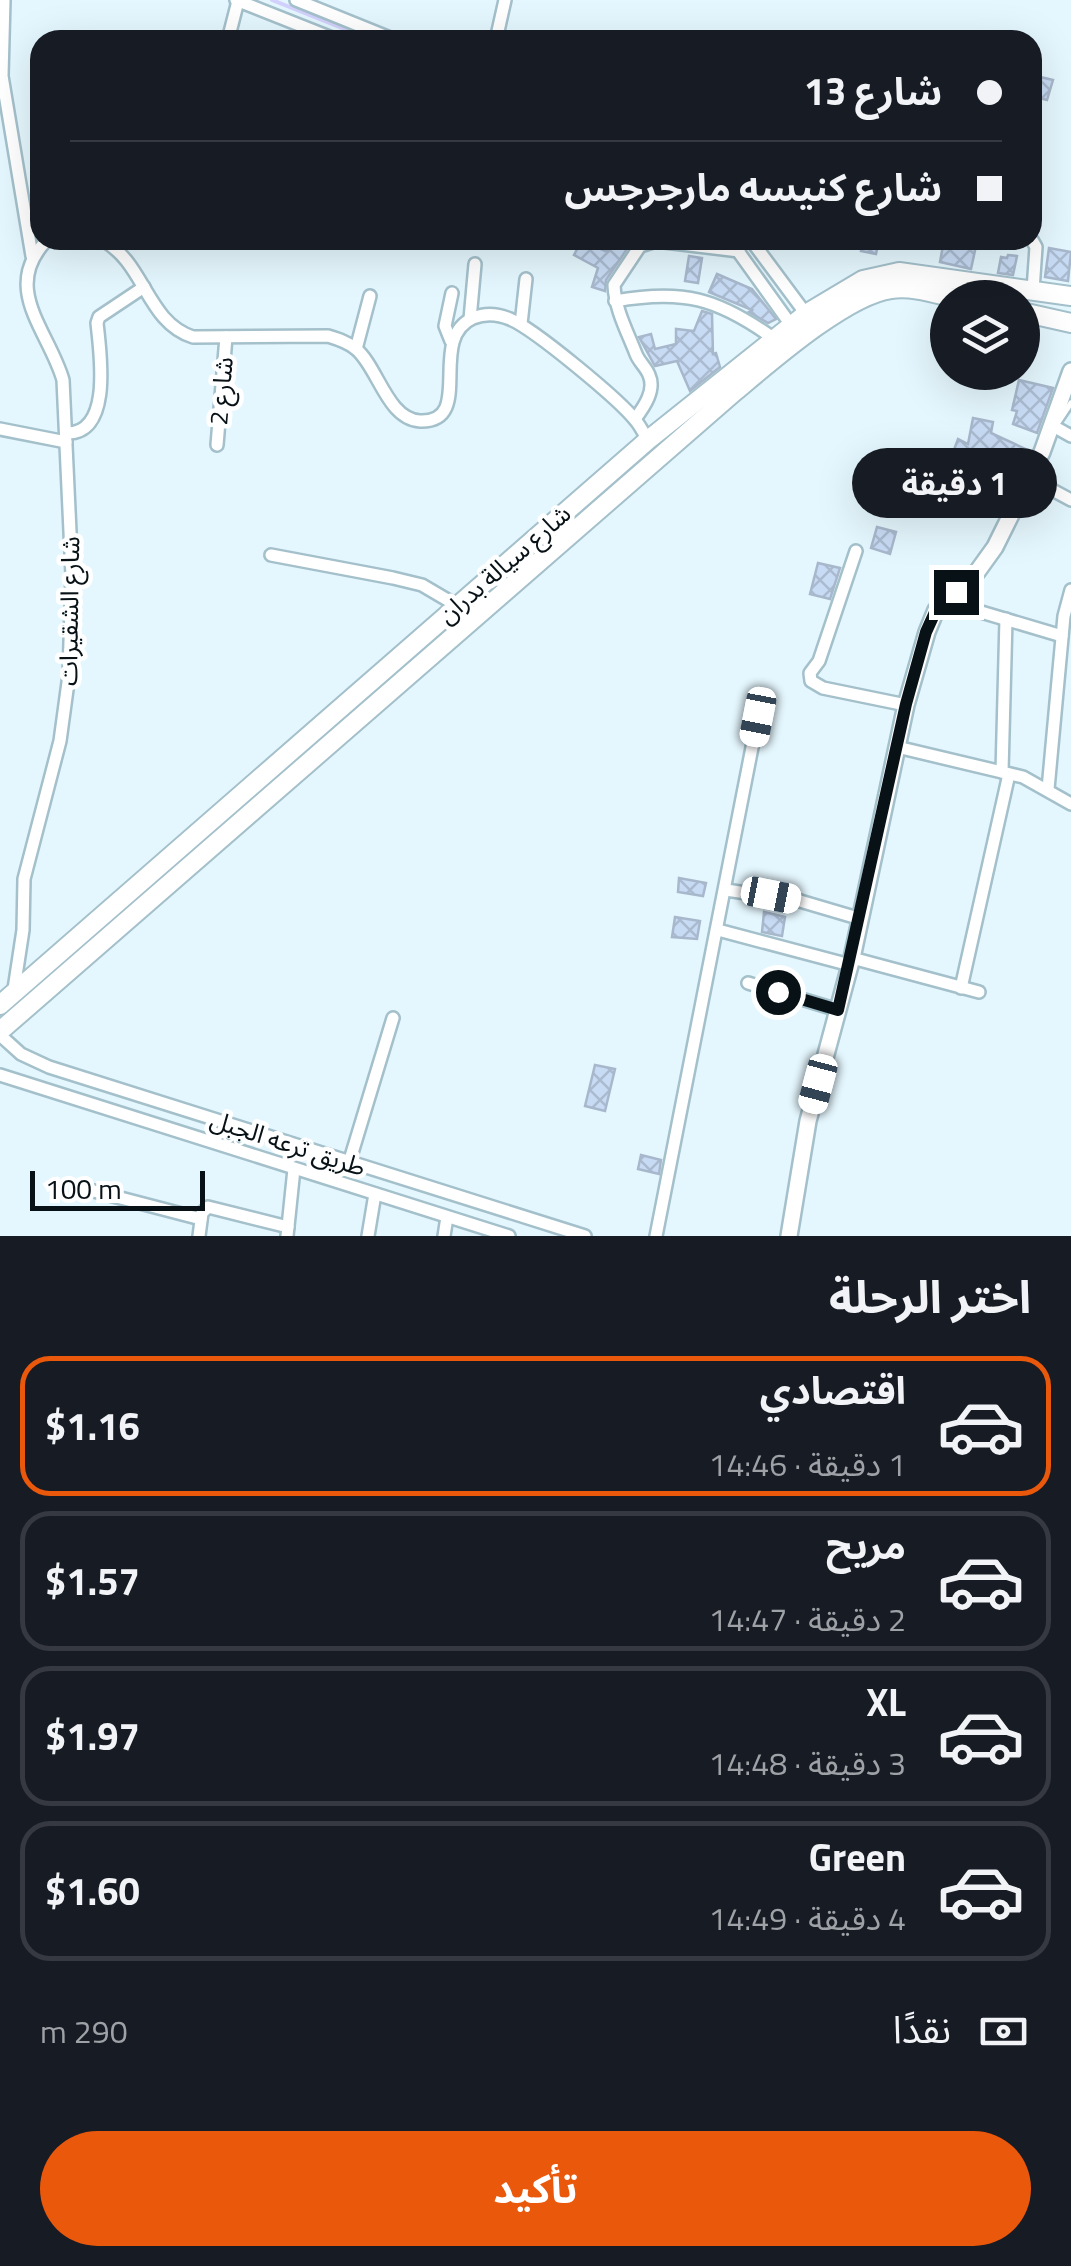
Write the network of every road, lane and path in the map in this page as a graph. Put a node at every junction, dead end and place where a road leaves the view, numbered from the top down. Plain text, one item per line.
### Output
1 (4, 0) edge
2 (237, 0) edge
3 (296, 0) edge
4 (506, 0) edge
5 (230, 30) edge
6 (295, 30) edge
7 (370, 30) edge
8 (498, 30) edge
9 (30, 244) edge
10 (31, 250) edge
11 (38, 250) edge
12 (115, 250) edge
13 (637, 250) edge
14 (737, 250) edge
15 (757, 250) edge
16 (1036, 250) edge
17 (32, 256) junction
18 (475, 264) dead end
19 (526, 279) dead end
20 (959, 280) edge
21 (1034, 280) edge
22 (144, 288) junction
23 (1040, 291) edge
24 (452, 293) dead end
25 (930, 293) edge
26 (370, 296) dead end
27 (1071, 296) edge
28 (615, 301) junction
29 (1040, 316) edge
30 (470, 319) junction
31 (798, 320) junction
32 (1071, 322) edge
33 (521, 324) junction
34 (226, 336) junction
35 (773, 338) junction
36 (450, 341) junction
37 (356, 349) junction
38 (1071, 371) edge
39 (1071, 403) edge
40 (635, 419) junction
41 (1053, 426) junction
42 (0, 428) edge
43 (1071, 436) edge
44 (66, 438) junction
45 (648, 440) junction
46 (217, 445) dead end
47 (1030, 478) junction
48 (1071, 500) edge
49 (856, 551) dead end
50 (270, 555) dead end
51 (1071, 590) edge
52 (944, 602) junction
53 (456, 605) junction
54 (1006, 620) junction
55 (419, 636) junction
56 (1062, 636) junction
57 (438, 648) junction
58 (906, 704) junction
59 (758, 717) dead end
60 (897, 747) junction
61 (1006, 773) junction
62 (1048, 789) junction
63 (1071, 804) edge
64 (726, 890) junction
65 (860, 918) junction
66 (718, 930) junction
67 (851, 962) junction
68 (748, 983) dead end
69 (961, 988) junction
70 (980, 992) dead end
71 (7, 999) edge
72 (838, 1010) junction
73 (393, 1018) dead end
74 (0, 1033) edge
75 (0, 1075) edge
76 (349, 1163) junction
77 (294, 1169) junction
78 (86, 1188) dead end
79 (374, 1194) junction
80 (462, 1199) junction
81 (452, 1218) junction
82 (201, 1219) junction
83 (287, 1231) edge
84 (199, 1236) edge
85 (368, 1236) edge
86 (444, 1236) edge
87 (506, 1236) edge
88 (584, 1236) edge
89 (656, 1236) edge
90 (789, 1236) edge

1 - 9 street, شارع الشقيرات
2 - 5 street
2 - 6 street
3 - 7 street
4 - 8 street
10 - 17 street, شارع الشقيرات
11 - 17 street
12 - 22 street
13 - 28 street
14 - 31 street
15 - 31 street
16 - 21 street
17 - 44 street, شارع الشقيرات
18 - 30 street
19 - 33 street
20 - 31 main road, شارع سيالة بدران
22 - 34 street
22 - 44 street
23 - 27 main road, شارع سيالة بدران
24 - 36 street
25 - 57 main road, شارع سيالة بدران
26 - 37 street
28 - 35 street
28 - 40 street
29 - 32 main road
30 - 33 street
30 - 36 street
31 - 35 main road, شارع سيالة بدران
33 - 40 street
34 - 37 street
34 - 46 street, شارع 2
35 - 45 main road, شارع سيالة بدران
36 - 37 street
38 - 41 street
39 - 41 lane
40 - 45 street
41 - 43 street
41 - 47 street
42 - 44 street
44 - 71 street, شارع الشقيرات
45 - 53 main road, شارع سيالة بدران
47 - 48 street
47 - 52 street
49 - 58 street
50 - 53 street
51 - 56 street
52 - 54 street
52 - 58 street
53 - 55 main road, شارع سيالة بدران
54 - 56 street
54 - 61 street
55 - 57 main road
55 - 71 main road, شارع سيالة بدران
56 - 62 street
57 - 74 main road, شارع سيالة بدران
58 - 60 street
59 - 64 street
60 - 61 street
60 - 65 street
61 - 62 street
61 - 69 street
62 - 63 street
64 - 65 street
64 - 66 street
65 - 67 street
66 - 67 street
66 - 89 street
67 - 69 street
67 - 72 street
68 - 72 street
69 - 70 street
72 - 90 street
73 - 76 street
74 - 76 street, طريق ترعه الجبل
75 - 77 street, طريق ترعه الجبل
76 - 80 street, طريق ترعه الجبل
77 - 79 street, طريق ترعه الجبل
77 - 83 street
78 - 82 street
79 - 81 street, طريق ترعه الجبل
79 - 85 street
80 - 81 street
80 - 88 street, طريق ترعه الجبل
81 - 86 street
81 - 87 street, طريق ترعه الجبل
82 - 83 street
82 - 84 street

